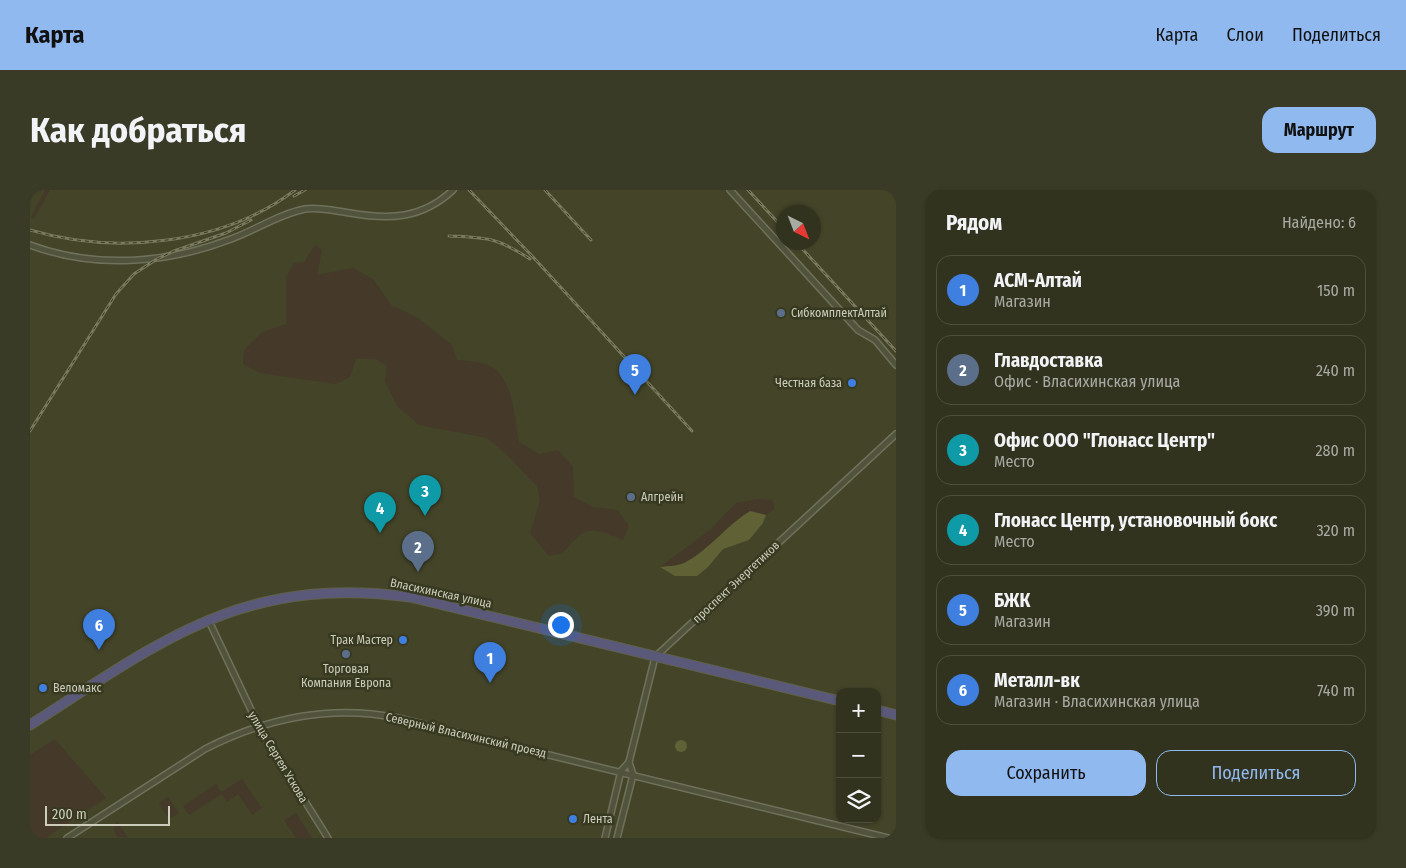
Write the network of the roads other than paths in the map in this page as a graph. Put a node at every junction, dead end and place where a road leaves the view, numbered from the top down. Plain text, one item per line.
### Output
1 (453, 190) edge
2 (730, 190) edge
3 (30, 245) edge
4 (896, 365) edge
5 (896, 434) edge
6 (208, 619) junction
7 (655, 657) junction
8 (836, 700) edge
9 (881, 711) edge
10 (896, 715) edge
11 (30, 725) edge
12 (258, 726) junction
13 (629, 762) junction
14 (621, 771) junction
15 (633, 774) junction
16 (67, 838) edge
17 (328, 838) edge
18 (605, 838) edge
19 (617, 838) edge
20 (888, 838) edge

1 - 3 street
2 - 4 street
5 - 7 street, проспект Энергетиков
6 - 7 highway, Власихинская улица
6 - 11 highway, Власихинская улица
6 - 12 street, улица Сергея Ускова
7 - 8 highway, Власихинская улица
7 - 13 street
9 - 10 highway
12 - 14 street, Северный Власихинский проезд
12 - 16 street, Северный Власихинский проезд
12 - 17 street, улица Сергея Ускова
13 - 14 street
13 - 15 street
14 - 15 street, Северный Власихинский проезд
14 - 18 street
15 - 19 street
15 - 20 street, Северный Власихинский проезд

